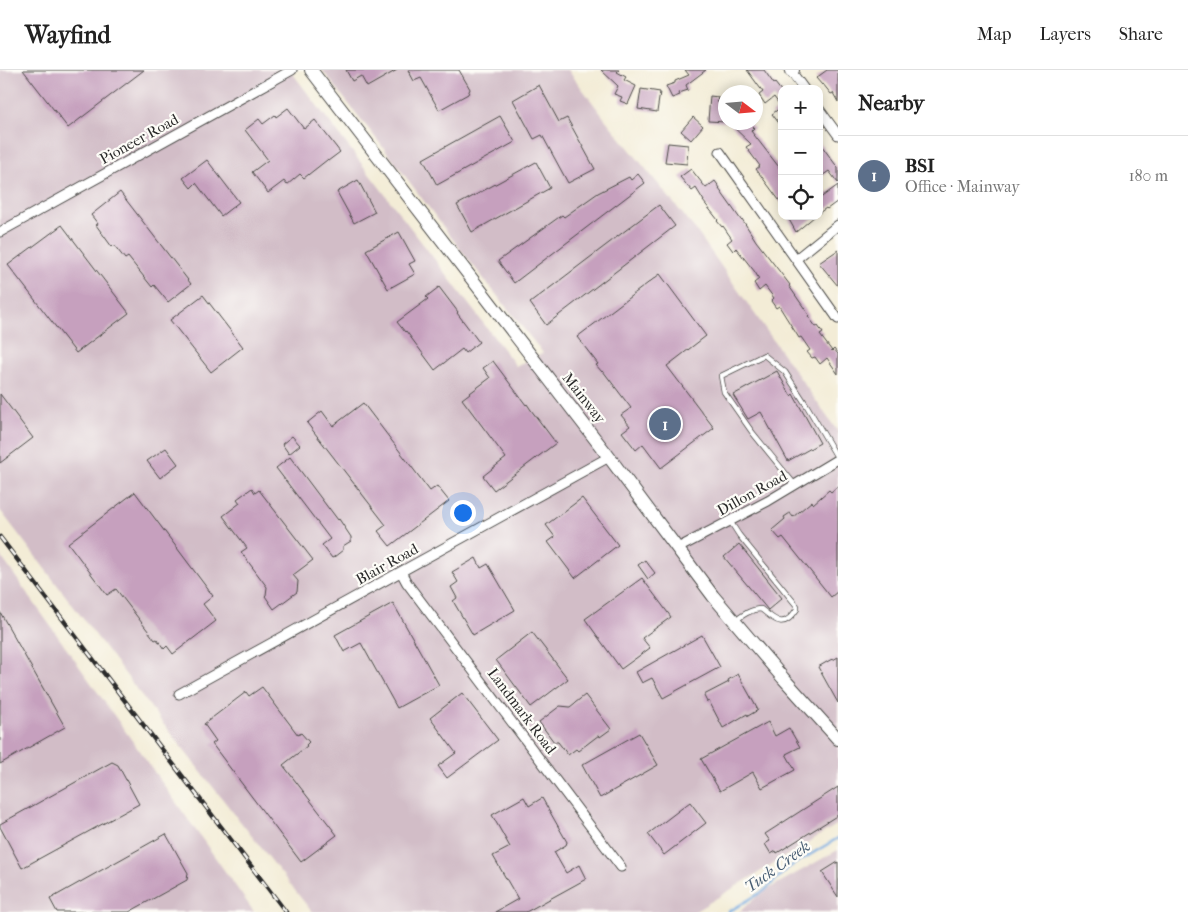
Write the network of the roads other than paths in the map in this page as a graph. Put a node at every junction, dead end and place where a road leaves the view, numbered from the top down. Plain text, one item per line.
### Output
1 (292, 70) edge
2 (311, 70) edge
3 (792, 70) edge
4 (801, 85) edge
5 (823, 114) edge
6 (838, 135) edge
7 (720, 152) dead end
8 (838, 225) edge
9 (0, 232) edge
10 (796, 259) junction
11 (838, 319) edge
12 (609, 457) junction
13 (838, 459) edge
14 (794, 485) junction
15 (730, 521) junction
16 (678, 548) junction
17 (401, 572) junction
18 (735, 621) junction
19 (178, 694) dead end
20 (838, 739) edge
21 (621, 867) dead end

1 - 9 street, Pioneer Road
2 - 12 street, Mainway
3 - 4 street
5 - 6 street
7 - 10 street
8 - 10 street
10 - 11 street
12 - 16 street, Mainway
12 - 17 street, Blair Road
13 - 14 street, Dillon Road
13 - 14 lane
14 - 15 street, Dillon Road
15 - 16 street, Dillon Road
15 - 18 lane
16 - 18 street, Mainway
17 - 19 street, Blair Road
17 - 21 street, Landmark Road
18 - 20 street, Mainway

